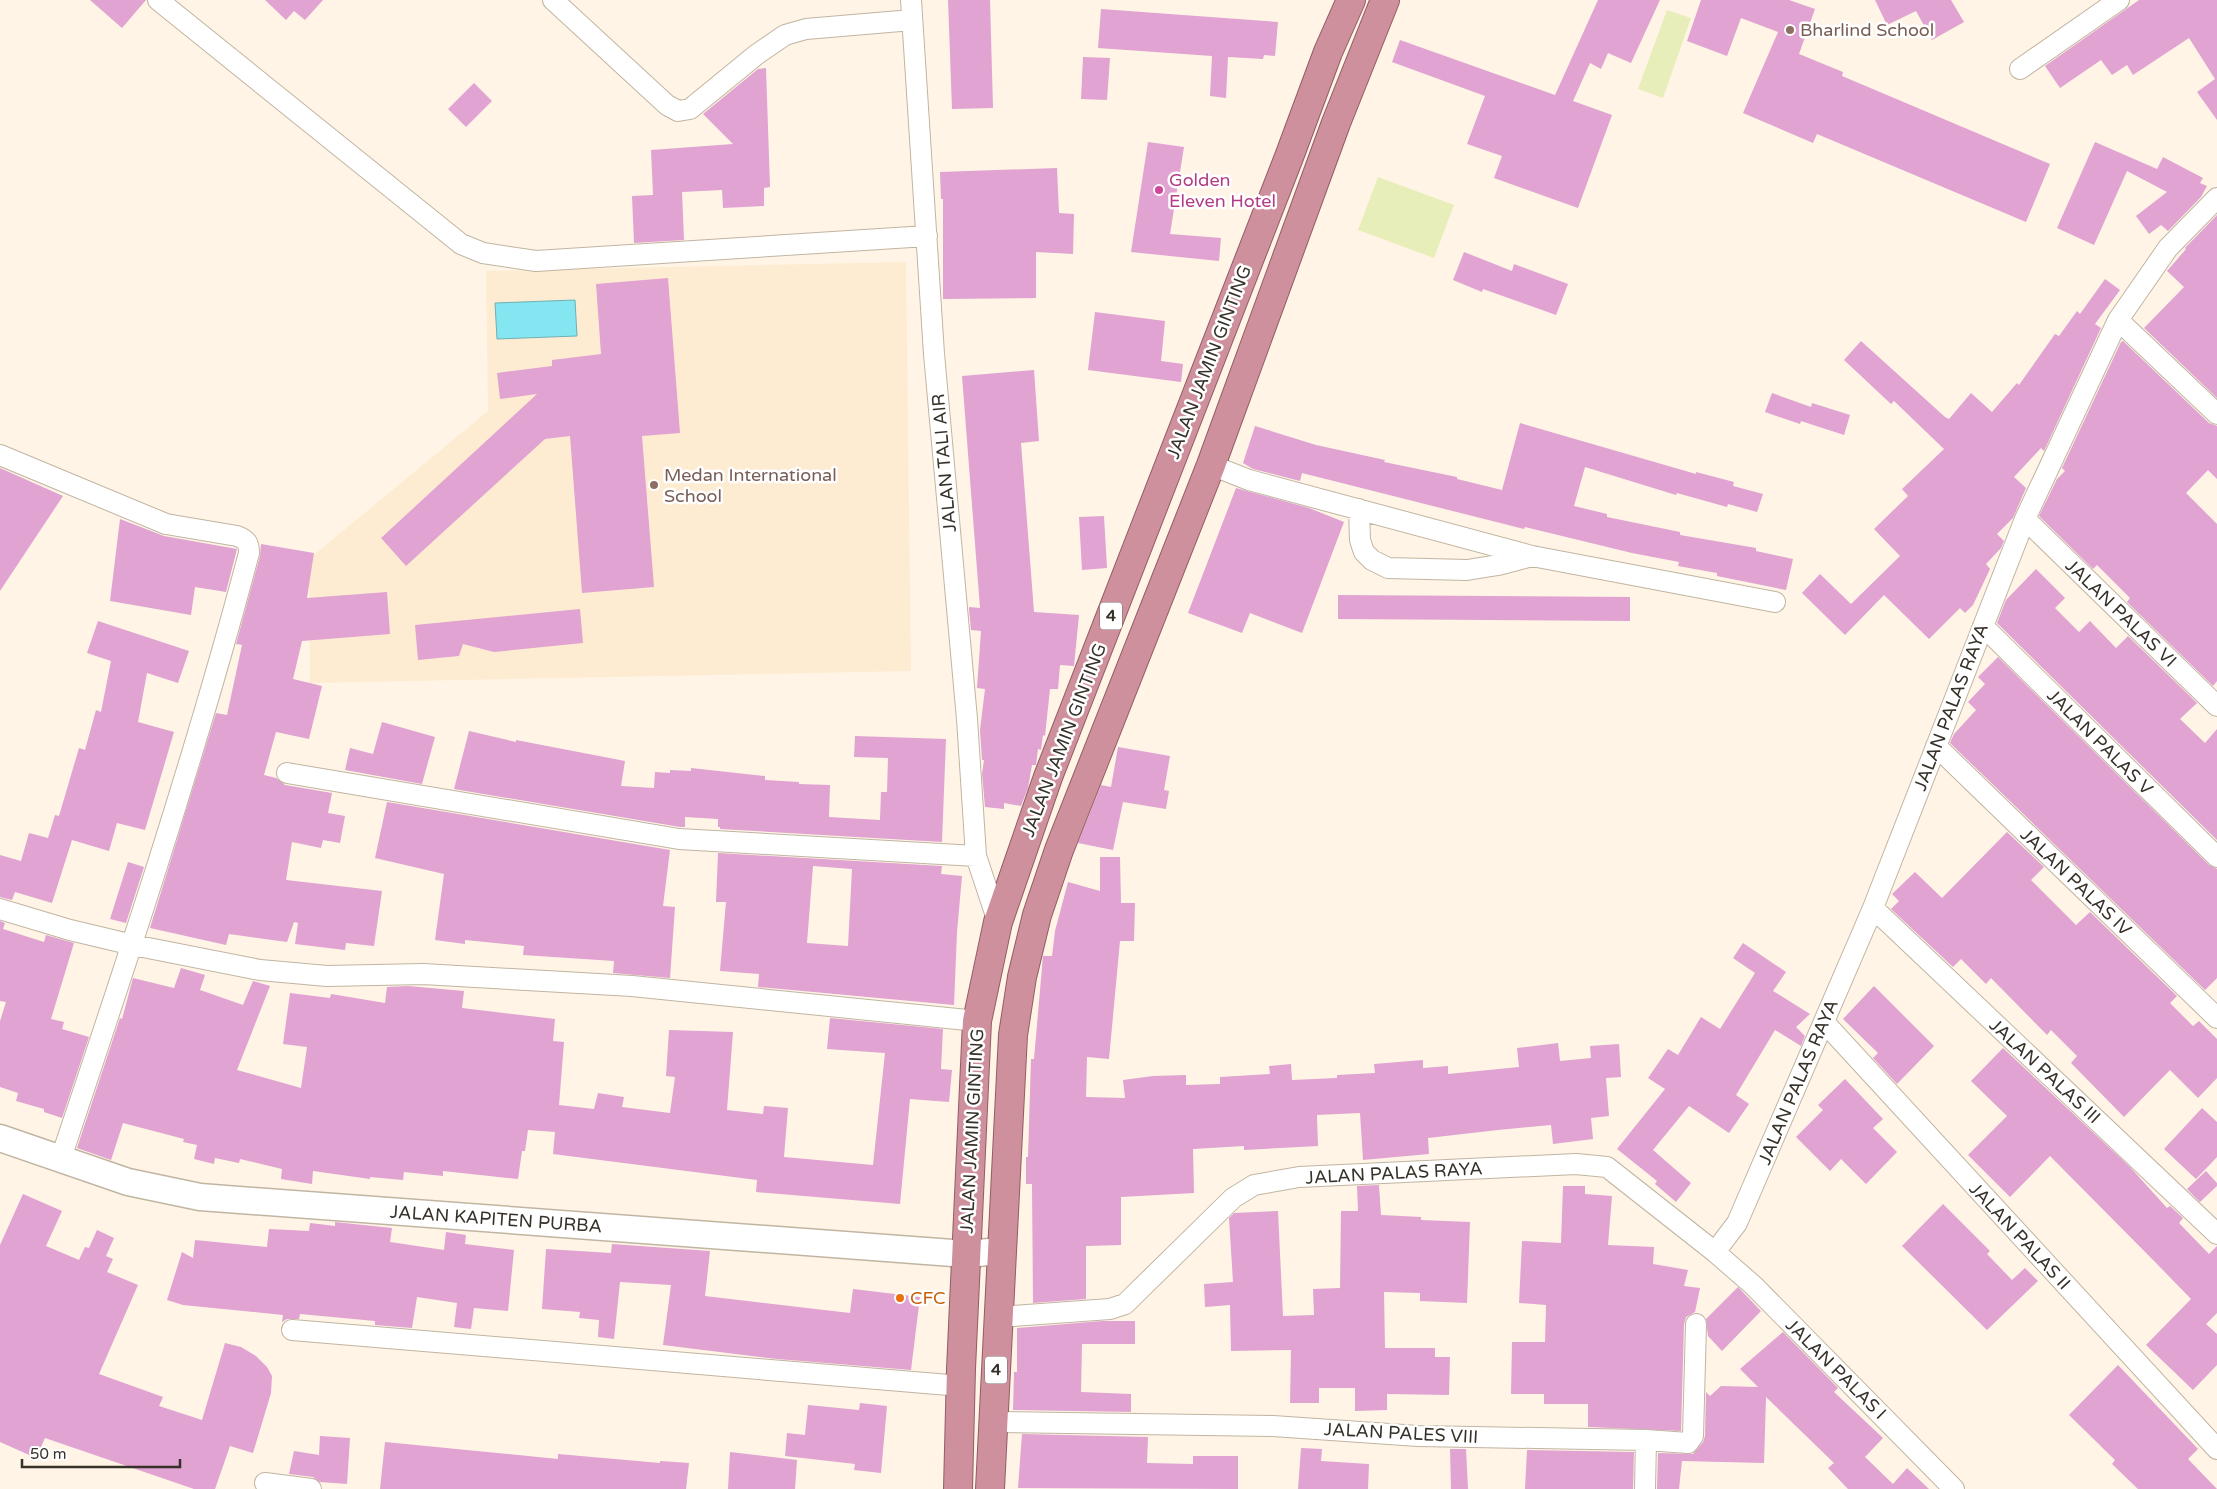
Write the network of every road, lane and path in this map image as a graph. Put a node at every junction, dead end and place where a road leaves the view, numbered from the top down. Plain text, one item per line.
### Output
1 (158, 0) edge
2 (553, 0) edge
3 (911, 0) edge
4 (1351, 0) edge
5 (1385, 0) edge
6 (2119, 0) edge
7 (912, 20) junction
8 (2020, 69) dead end
9 (2217, 198) edge
10 (927, 236) junction
11 (2118, 320) junction
12 (2217, 414) edge
13 (0, 454) edge
14 (1211, 465) junction
15 (1359, 510) junction
16 (2025, 519) junction
17 (1532, 556) junction
18 (1775, 602) dead end
19 (1983, 626) junction
20 (2217, 706) edge
21 (1936, 746) junction
22 (287, 773) dead end
23 (976, 856) junction
24 (2217, 857) edge
25 (1873, 908) junction
26 (0, 909) edge
27 (998, 922) junction
28 (132, 945) junction
29 (2217, 1018) edge
30 (977, 1021) junction
31 (1824, 1022) junction
32 (0, 1138) edge
33 (61, 1158) junction
34 (2217, 1234) edge
35 (1001, 1251) junction
36 (1715, 1252) junction
37 (966, 1254) junction
38 (998, 1317) junction
39 (1696, 1324) dead end
40 (292, 1330) dead end
41 (961, 1386) junction
42 (994, 1422) junction
43 (1646, 1440) junction
44 (2217, 1449) edge
45 (265, 1483) dead end
46 (311, 1489) edge
47 (958, 1489) edge
48 (990, 1489) edge
49 (1645, 1489) edge
50 (1954, 1489) edge

1 - 10 street
2 - 7 street
3 - 7 street, JALAN TALI AIR
4 - 27 highway, JALAN JAMIN GINTING / 4
5 - 14 highway, JALAN JAMIN GINTING / 4
6 - 8 street
7 - 10 street, JALAN TALI AIR
9 - 11 street, JALAN PALAS RAYA
10 - 23 street, JALAN TALI AIR
11 - 12 street
11 - 16 street, JALAN PALAS RAYA
13 - 28 street
14 - 15 street
14 - 35 highway, JALAN JAMIN GINTING / 4
15 - 17 street
15 - 17 street
16 - 19 street, JALAN PALAS RAYA
16 - 20 street, JALAN PALAS VI
17 - 18 street
19 - 21 street, JALAN PALAS RAYA
19 - 24 street, JALAN PALAS V
21 - 25 street, JALAN PALAS RAYA
21 - 29 street, JALAN PALAS IV
22 - 23 street
23 - 27 street, JALAN TALI AIR
25 - 31 street, JALAN PALAS RAYA
25 - 34 street, JALAN PALAS III
26 - 28 street
27 - 30 highway, JALAN JAMIN GINTING / 4
28 - 30 street
28 - 33 street
30 - 37 highway, JALAN JAMIN GINTING / 4
31 - 36 street, JALAN PALAS RAYA
31 - 44 street, JALAN PALAS II
32 - 33 street, JALAN KAPITEN PURBA
33 - 37 street, JALAN KAPITEN PURBA
35 - 37 street, JALAN KAPITEN PURBA
35 - 38 highway, JALAN JAMIN GINTING / 4
36 - 38 street, JALAN PALAS RAYA
36 - 50 street, JALAN PALAS I
37 - 41 highway, JALAN JAMIN GINTING / 4
38 - 42 highway, JALAN JAMIN GINTING / 4
39 - 43 street, JALAN PALES VIII
40 - 41 street
41 - 47 highway, JALAN JAMIN GINTING / 4
42 - 43 street, JALAN PALES VIII
42 - 48 highway, JALAN JAMIN GINTING / 4
43 - 49 street
45 - 46 street

